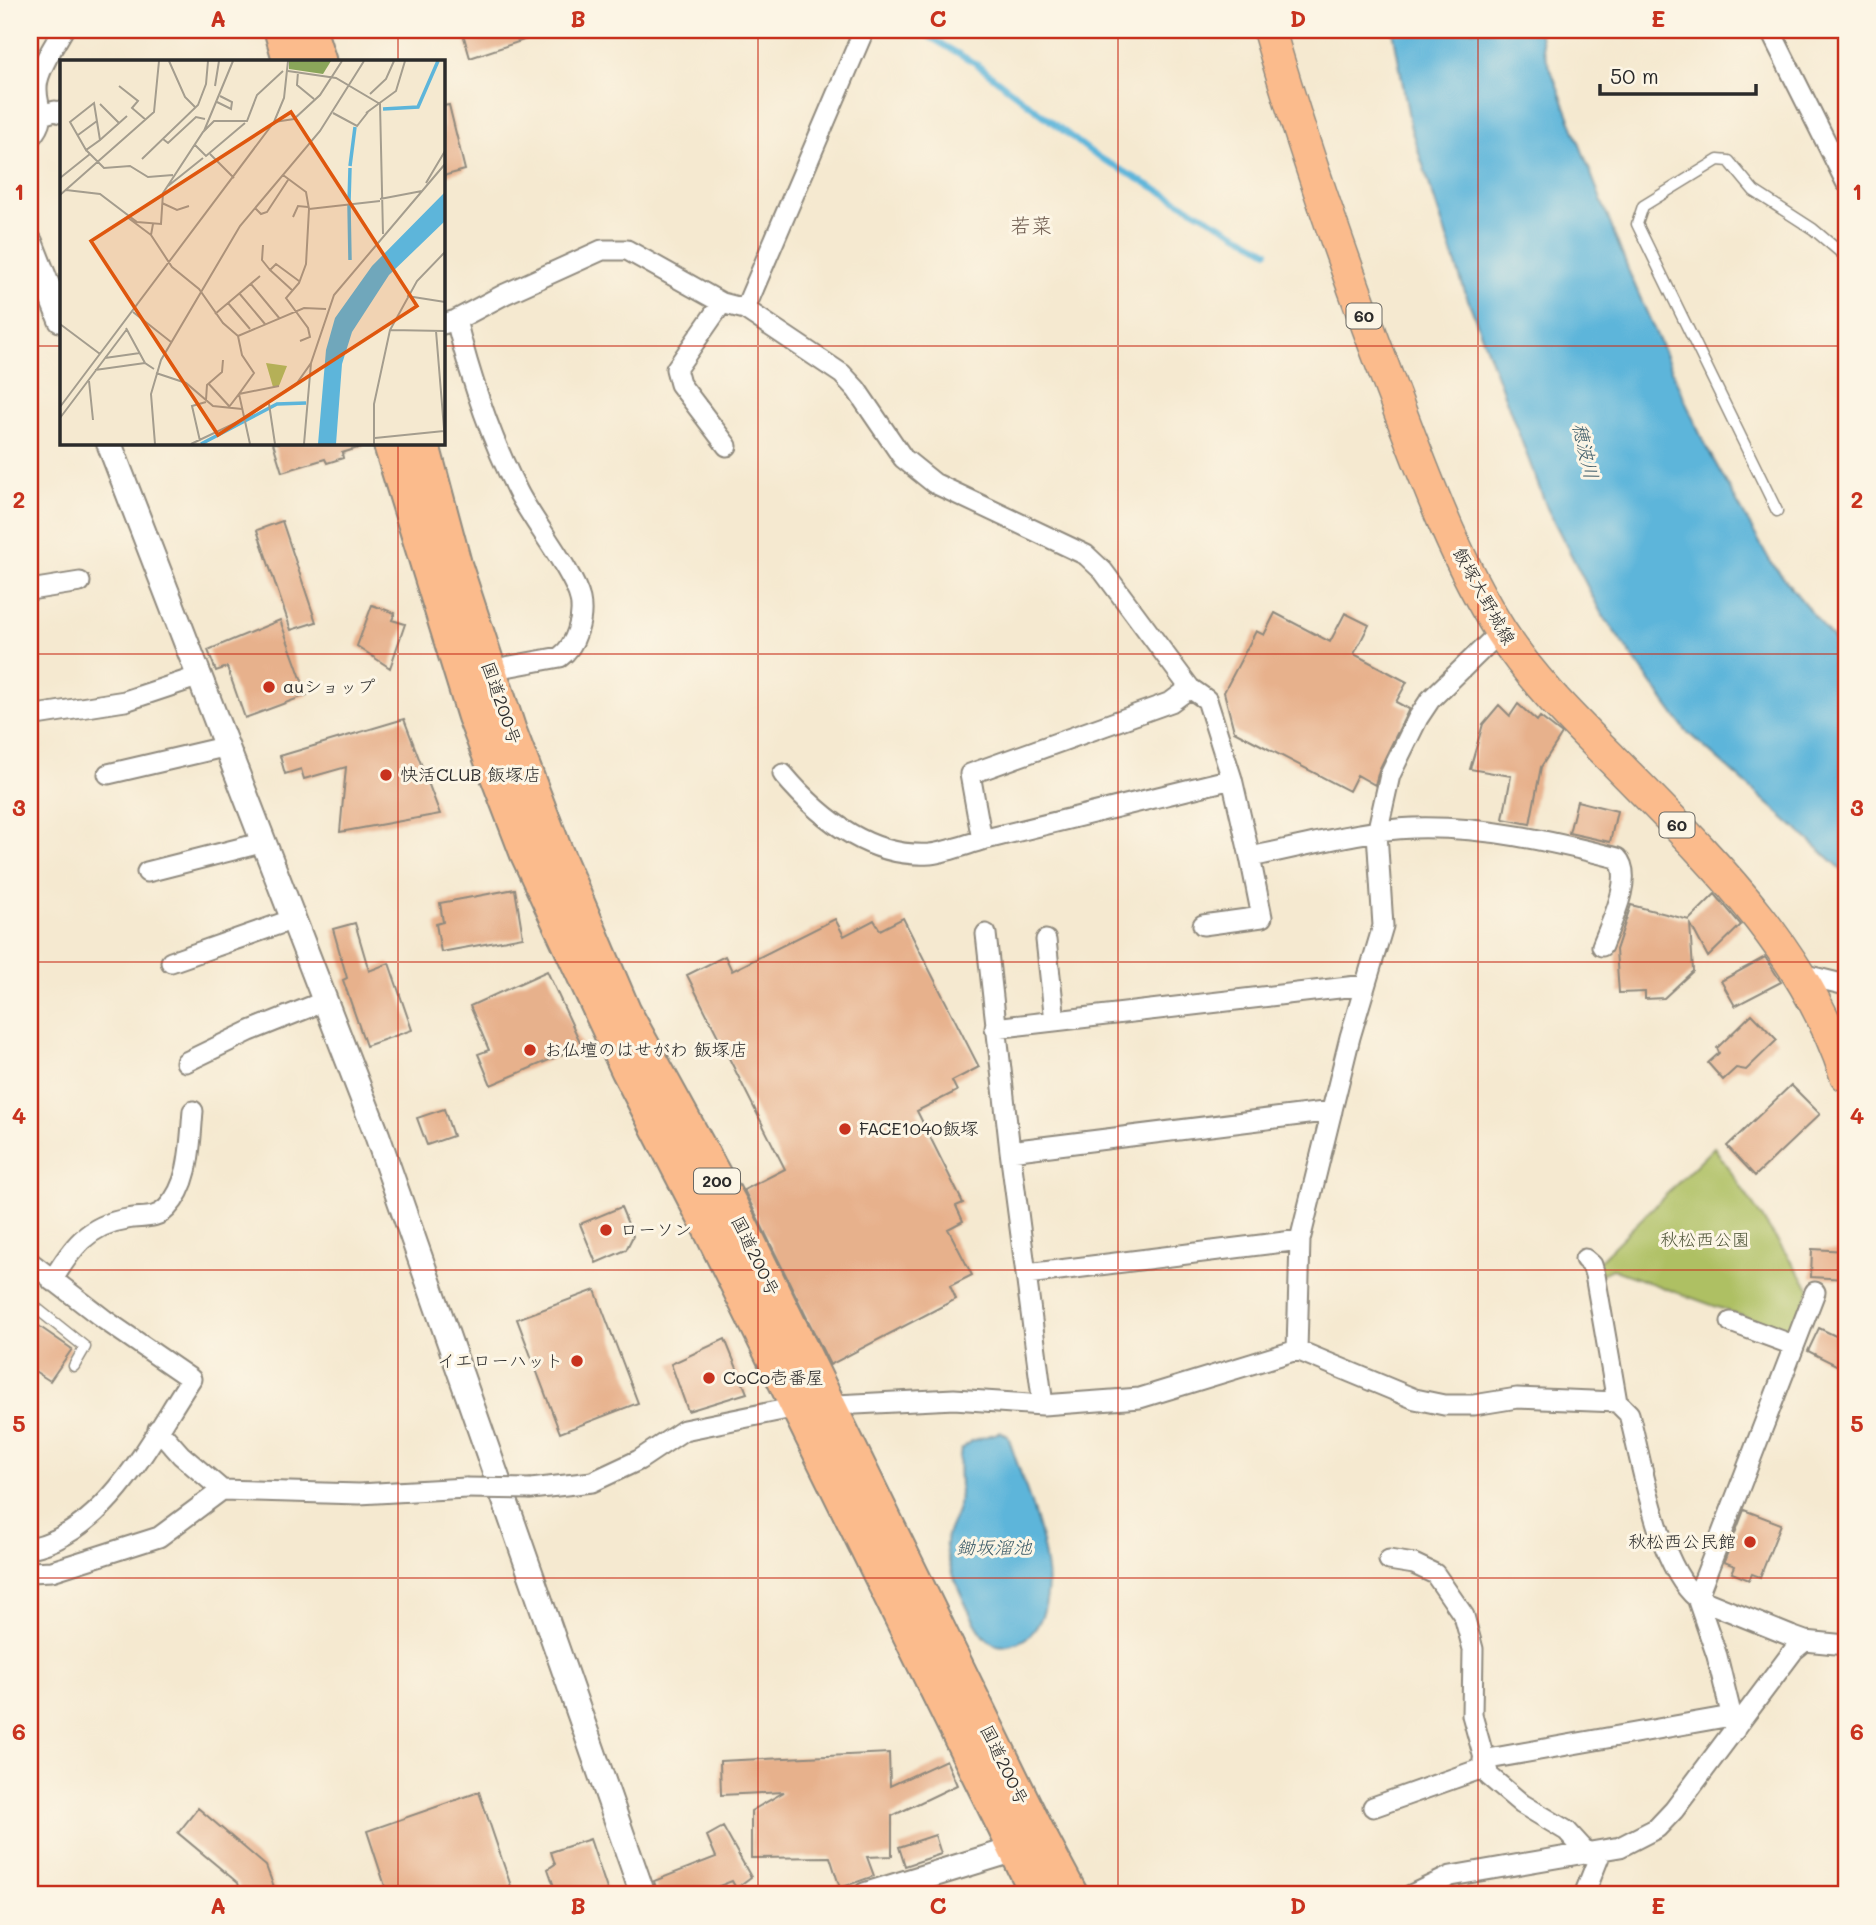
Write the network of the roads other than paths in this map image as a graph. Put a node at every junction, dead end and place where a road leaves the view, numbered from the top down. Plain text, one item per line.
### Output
1 (63, 30) edge
2 (281, 30) edge
3 (309, 30) edge
4 (864, 30) edge
5 (1269, 30) edge
6 (1770, 30) edge
7 (290, 60) edge
8 (318, 60) edge
9 (52, 114) edge
10 (30, 138) edge
11 (1846, 182) edge
12 (30, 242) edge
13 (1846, 257) edge
14 (722, 303) junction
15 (745, 309) junction
16 (60, 317) edge
17 (450, 322) edge
18 (109, 444) edge
19 (390, 444) edge
20 (422, 444) edge
21 (727, 446) dead end
22 (1777, 511) dead end
23 (80, 582) dead end
24 (30, 590) edge
25 (1501, 631) junction
26 (489, 670) junction
27 (201, 676) junction
28 (1190, 688) junction
29 (30, 716) edge
30 (228, 746) junction
31 (108, 774) dead end
32 (783, 774) dead end
33 (1232, 779) junction
34 (1377, 833) junction
35 (982, 840) junction
36 (265, 842) junction
37 (1250, 857) junction
38 (147, 872) dead end
39 (294, 919) junction
40 (1203, 925) dead end
41 (986, 934) dead end
42 (1046, 940) dead end
43 (1602, 946) dead end
44 (170, 962) dead end
45 (1801, 974) junction
46 (1365, 985) junction
47 (1846, 985) edge
48 (325, 1001) junction
49 (1055, 1021) junction
50 (995, 1028) junction
51 (186, 1062) dead end
52 (1846, 1075) edge
53 (193, 1111) dead end
54 (1332, 1111) junction
55 (1010, 1151) junction
56 (1300, 1240) junction
57 (1585, 1259) dead end
58 (31, 1266) edge
59 (1027, 1274) junction
60 (52, 1281) junction
61 (1815, 1292) dead end
62 (30, 1303) edge
63 (1731, 1322) dead end
64 (1793, 1345) junction
65 (1297, 1350) junction
66 (74, 1366) dead end
67 (1617, 1402) junction
68 (811, 1405) junction
69 (1043, 1405) junction
70 (159, 1429) junction
71 (222, 1490) junction
72 (30, 1548) edge
73 (1390, 1560) dead end
74 (30, 1572) edge
75 (1696, 1598) junction
76 (1805, 1641) junction
77 (1846, 1645) edge
78 (1733, 1723) junction
79 (1484, 1763) junction
80 (1373, 1807) dead end
81 (1026, 1842) junction
82 (1595, 1853) junction
83 (643, 1895) edge
84 (866, 1895) edge
85 (1038, 1895) edge
86 (1071, 1895) edge
87 (1411, 1895) edge
88 (1584, 1895) edge

1 - 9 street
2 - 7 highway
3 - 8 highway
4 - 15 street
5 - 25 main road, 飯塚大野城線 / 60
6 - 11 street
9 - 10 street
12 - 16 street
13 - 22 lane
14 - 15 street
14 - 17 street
14 - 21 street
15 - 28 street
17 - 26 street
18 - 27 street
19 - 68 highway, 国道200号 / 200
20 - 26 highway, 国道200号 / 200
23 - 24 street
25 - 34 street
25 - 45 main road, 飯塚大野城線 / 60
26 - 68 highway, 国道200号 / 200
27 - 29 street
27 - 30 street
28 - 33 street
28 - 35 street
30 - 31 street
30 - 36 street
32 - 35 street
33 - 35 street
33 - 37 street
34 - 37 street
34 - 43 street
34 - 46 street
36 - 38 street
36 - 39 street
37 - 40 street
39 - 44 street
39 - 48 street
41 - 50 street
42 - 49 street
45 - 47 street
45 - 52 main road, 飯塚大野城線 / 60
46 - 49 street
46 - 54 street
48 - 51 street
48 - 83 street
49 - 50 street
50 - 55 street
53 - 60 street
54 - 55 street
54 - 56 street
55 - 59 street
56 - 59 street
56 - 65 street
57 - 67 street
58 - 60 street
59 - 69 street
60 - 70 street
61 - 64 street
62 - 66 lane
63 - 64 street
64 - 75 street
65 - 67 street
65 - 69 street
67 - 75 street
68 - 69 street
68 - 71 street, bridge
68 - 81 highway, 国道200号 / 200
70 - 71 street
70 - 72 street
71 - 74 street
73 - 79 street
75 - 76 street
75 - 78 street
76 - 77 street
76 - 78 street
78 - 79 street
78 - 82 street
79 - 80 street
79 - 82 street
81 - 84 street
81 - 85 highway, 国道200号 / 200
81 - 86 highway, 国道200号 / 200
82 - 87 street
82 - 88 street

